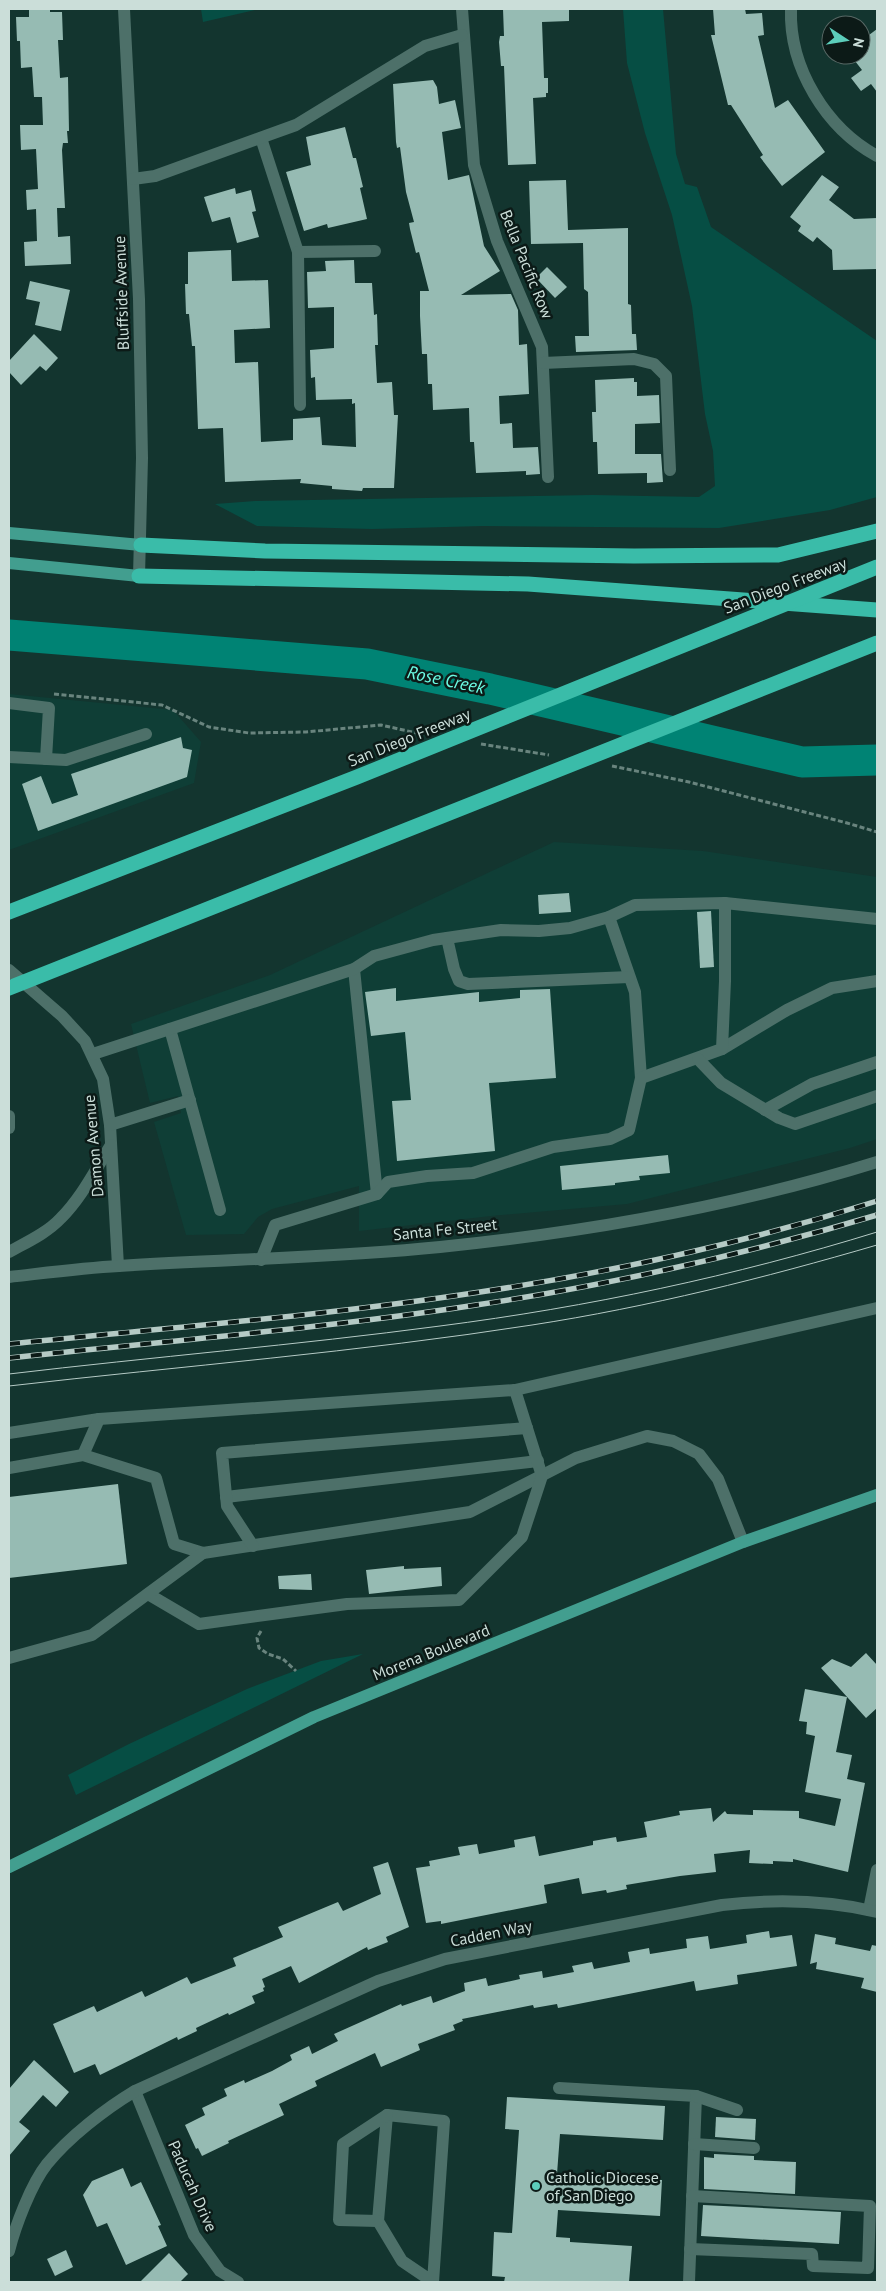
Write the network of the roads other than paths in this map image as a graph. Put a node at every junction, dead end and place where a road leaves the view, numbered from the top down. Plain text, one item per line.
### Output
1 (124, 9) edge
2 (462, 9) edge
3 (791, 9) edge
4 (462, 35) junction
5 (261, 138) junction
6 (877, 156) edge
7 (133, 180) junction
8 (298, 252) junction
9 (375, 252) dead end
10 (543, 363) junction
11 (300, 405) dead end
12 (670, 470) dead end
13 (548, 477) dead end
14 (877, 531) edge
15 (9, 533) edge
16 (141, 545) junction
17 (9, 563) edge
18 (877, 567) edge
19 (139, 576) junction
20 (877, 610) edge
21 (877, 643) edge
22 (9, 704) edge
23 (146, 734) dead end
24 (9, 757) edge
25 (46, 759) junction
26 (725, 904) junction
27 (9, 912) edge
28 (609, 918) junction
29 (877, 919) edge
30 (447, 938) junction
31 (354, 969) junction
32 (9, 970) edge
33 (629, 978) junction
34 (877, 982) edge
35 (9, 988) edge
36 (170, 1029) junction
37 (722, 1049) junction
38 (93, 1054) junction
39 (698, 1059) junction
40 (877, 1062) edge
41 (641, 1078) junction
42 (877, 1096) edge
43 (190, 1100) junction
44 (765, 1110) junction
45 (9, 1116) edge
46 (110, 1125) junction
47 (9, 1128) edge
48 (110, 1144) junction
49 (877, 1162) edge
50 (377, 1194) junction
51 (220, 1210) dead end
52 (9, 1252) edge
53 (261, 1260) junction
54 (118, 1266) junction
55 (9, 1277) edge
56 (877, 1308) edge
57 (515, 1390) junction
58 (99, 1418) junction
59 (527, 1428) junction
60 (9, 1433) edge
61 (84, 1455) junction
62 (538, 1461) junction
63 (9, 1468) edge
64 (542, 1476) junction
65 (877, 1495) edge
66 (226, 1497) junction
67 (743, 1542) junction
68 (252, 1546) junction
69 (203, 1553) junction
70 (148, 1594) junction
71 (9, 1658) edge
72 (9, 1867) edge
73 (877, 1870) edge
74 (873, 1910) edge
75 (559, 2088) dead end
76 (135, 2091) junction
77 (696, 2096) junction
78 (737, 2110) dead end
79 (387, 2115) junction
80 (694, 2144) junction
81 (754, 2148) dead end
82 (692, 2196) junction
83 (378, 2221) junction
84 (690, 2249) junction
85 (9, 2251) edge
86 (238, 2282) edge
87 (433, 2282) edge
88 (689, 2282) edge

1 - 7 street, Bluffside Avenue
2 - 4 street, Bella Pacific Row
3 - 6 street
4 - 5 street
4 - 10 street, Bella Pacific Row
5 - 7 street
5 - 8 street
7 - 16 street, Bluffside Avenue
8 - 9 street
8 - 11 street
10 - 12 street
10 - 13 street, Bella Pacific Row
14 - 16 highway
15 - 16 main road
16 - 19 street, Bluffside Avenue
17 - 19 main road
18 - 27 highway, San Diego Freeway
19 - 20 highway
21 - 35 highway
22 - 25 street
23 - 25 street
24 - 25 street
26 - 28 street
26 - 29 street
26 - 37 street
28 - 30 street
28 - 33 street
30 - 31 street
30 - 33 street
31 - 36 street
31 - 50 street
32 - 38 street, Damon Avenue
33 - 41 street
34 - 37 street
36 - 38 street
36 - 43 street
37 - 39 street
38 - 46 street, Damon Avenue
39 - 41 street
39 - 44 street
40 - 44 street
41 - 50 street
42 - 44 street
43 - 46 street
43 - 51 street
45 - 47 street
46 - 48 street, Damon Avenue
48 - 52 street
48 - 54 street, Damon Avenue
49 - 53 street, Santa Fe Street
50 - 53 street
53 - 54 street, Santa Fe Street
54 - 55 street, Santa Fe Street
56 - 57 street
57 - 58 street
57 - 59 street
58 - 60 street
58 - 61 street
59 - 62 street
59 - 66 street
61 - 63 street
61 - 69 street
62 - 64 street
62 - 66 street
64 - 67 street
64 - 68 street
64 - 70 street
65 - 67 main road, Morena Boulevard
66 - 68 street
67 - 72 main road, Morena Boulevard
68 - 69 street
69 - 70 street
70 - 71 street
73 - 74 street
74 - 76 street, Cadden Way
75 - 77 street
76 - 85 street, Cadden Way
76 - 86 street, Paducah Drive
77 - 78 street
77 - 80 street
79 - 83 street
79 - 83 street
79 - 87 street
80 - 81 street
80 - 82 street
82 - 84 street
82 - 84 street
83 - 87 street
84 - 88 street

